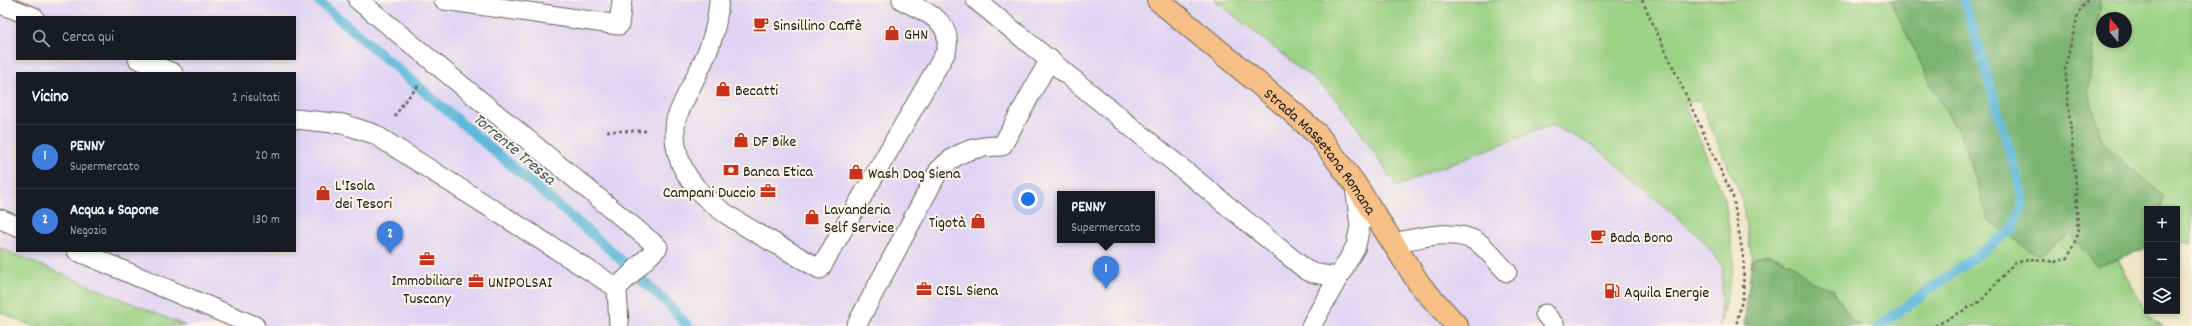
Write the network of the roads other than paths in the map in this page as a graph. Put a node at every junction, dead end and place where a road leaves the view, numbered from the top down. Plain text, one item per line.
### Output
1 (358, 0) edge
2 (444, 0) edge
3 (622, 0) edge
4 (719, 0) edge
5 (902, 0) edge
6 (976, 0) edge
7 (1158, 0) edge
8 (0, 4) edge
9 (31, 16) edge
10 (1050, 59) junction
11 (140, 60) edge
12 (170, 72) edge
13 (296, 119) edge
14 (1355, 184) junction
15 (0, 219) edge
16 (16, 226) edge
17 (1393, 243) junction
18 (79, 252) edge
19 (1507, 272) dead end
20 (1337, 278) junction
21 (617, 288) junction
22 (256, 326) edge
23 (619, 326) edge
24 (856, 326) edge
25 (1311, 326) edge
26 (1457, 326) edge

1 - 21 lane
2 - 3 lane
4 - 5 lane
6 - 10 lane
7 - 14 main road, Strada Massetana Romana
8 - 9 lane
10 - 20 lane
10 - 24 lane
11 - 12 lane
13 - 21 lane
14 - 17 main road, Strada Massetana Romana
14 - 20 lane
15 - 16 lane
17 - 19 lane
17 - 26 main road, Strada Massetana Romana
18 - 22 lane
20 - 25 lane
21 - 23 lane

